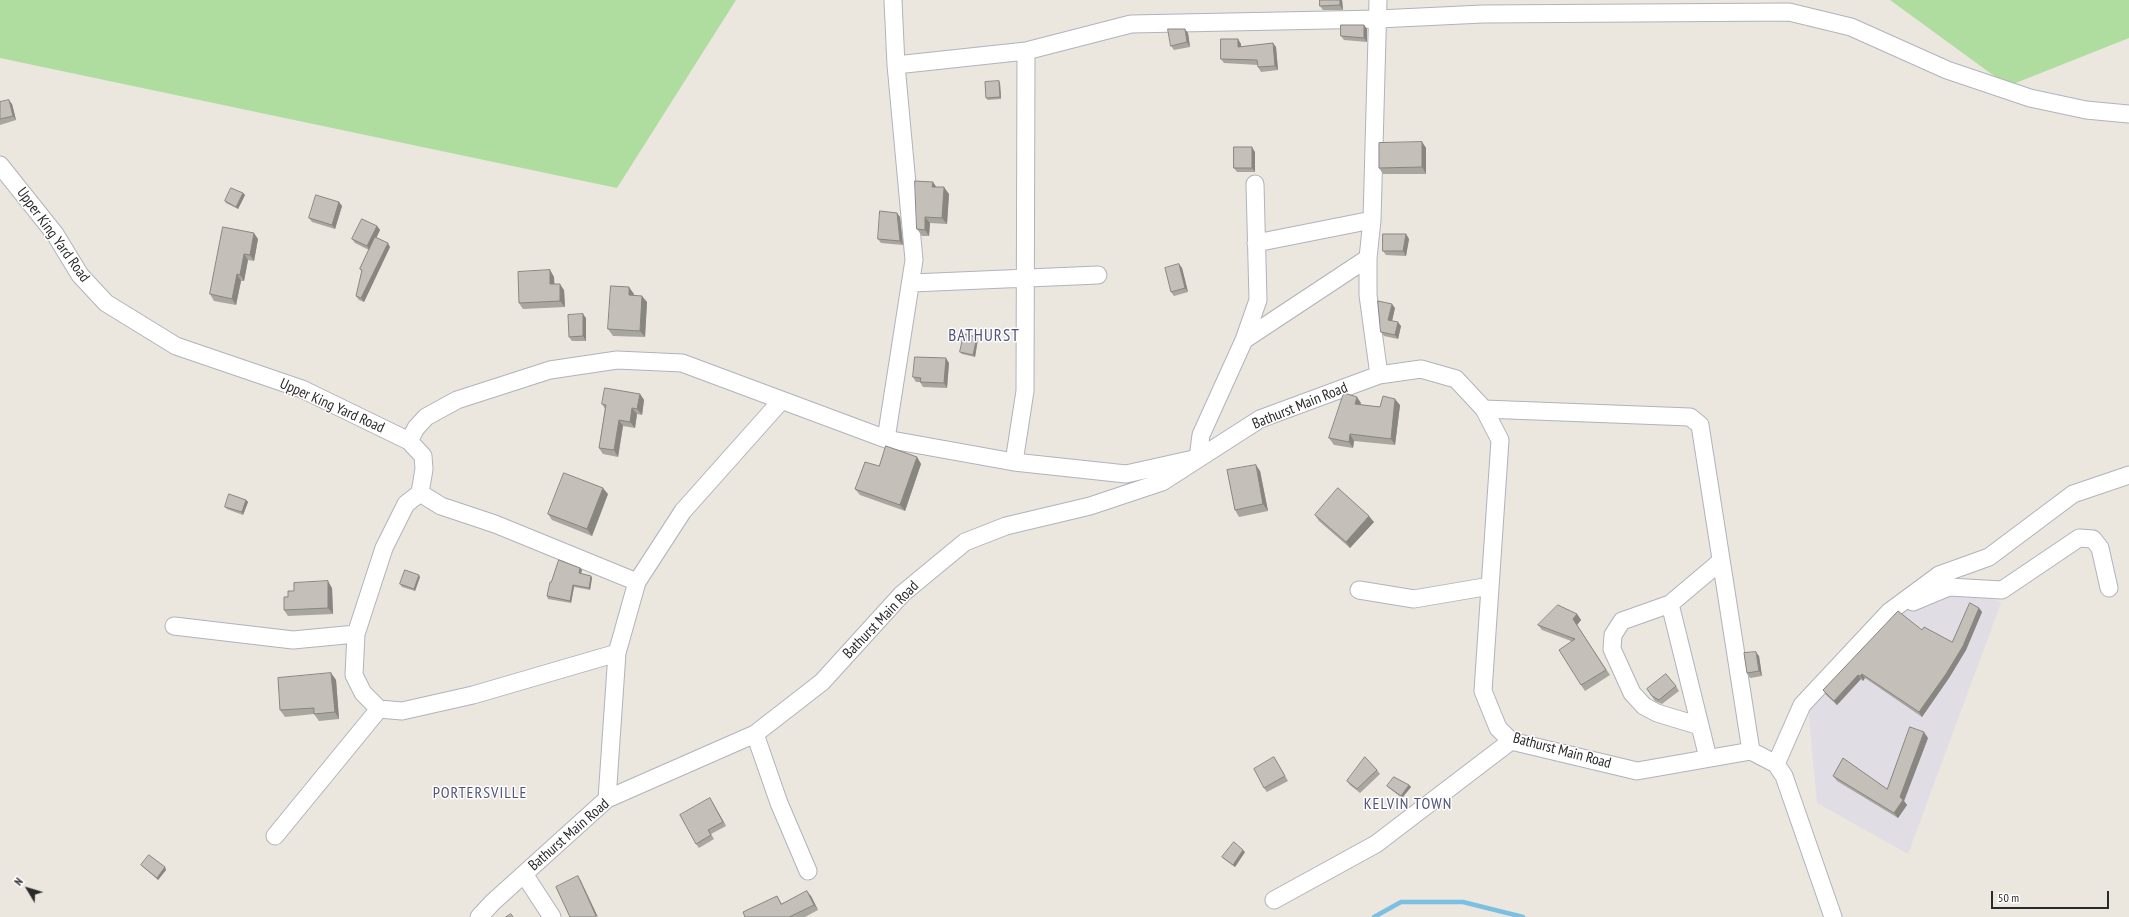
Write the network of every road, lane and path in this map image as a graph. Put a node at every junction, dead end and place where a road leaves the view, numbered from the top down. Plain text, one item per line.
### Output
1 (1378, 0) edge
2 (890, 4) edge
3 (1485, 7) edge
4 (1378, 19) junction
5 (1026, 51) junction
6 (896, 65) junction
7 (2129, 114) edge
8 (0, 164) edge
9 (1255, 184) dead end
10 (1372, 220) junction
11 (1256, 243) junction
12 (1368, 258) junction
13 (1098, 275) dead end
14 (1025, 278) junction
15 (912, 283) junction
16 (1244, 340) junction
17 (1379, 375) junction
18 (780, 401) junction
19 (1484, 409) junction
20 (886, 439) junction
21 (409, 440) junction
22 (1198, 458) junction
23 (1014, 462) junction
24 (2129, 475) edge
25 (420, 493) junction
26 (1721, 561) junction
27 (636, 582) junction
28 (1490, 586) junction
29 (2109, 588) dead end
30 (1359, 590) dead end
31 (1670, 604) junction
32 (1889, 612) junction
33 (174, 626) dead end
34 (356, 634) junction
35 (617, 653) junction
36 (378, 709) junction
37 (1700, 726) junction
38 (755, 734) junction
39 (1511, 741) junction
40 (1751, 751) junction
41 (1708, 758) junction
42 (1776, 764) junction
43 (607, 799) junction
44 (275, 836) dead end
45 (808, 871) dead end
46 (524, 874) junction
47 (1274, 900) dead end
48 (479, 917) edge
49 (552, 917) edge
50 (1833, 917) edge

1 - 4 street
2 - 6 street
3 - 4 street
3 - 7 street
4 - 5 street
4 - 10 street
5 - 6 street
5 - 14 street
6 - 15 street
8 - 21 street, Upper King Yard Road
9 - 11 street
10 - 11 street
10 - 12 street
11 - 16 street
12 - 16 street
12 - 17 street
13 - 14 street
14 - 15 street
14 - 23 street
15 - 20 street
16 - 22 street
17 - 19 street, Bathurst Main Road
17 - 22 street, Bathurst Main Road
18 - 20 street
18 - 21 street
18 - 27 street
19 - 26 street
19 - 28 street, Bathurst Main Road
20 - 23 street
21 - 25 street, Upper King Yard Road
22 - 23 street
22 - 38 street, Bathurst Main Road
24 - 32 street
25 - 27 street
25 - 34 street
26 - 31 street
26 - 40 street
27 - 35 street
28 - 30 street
28 - 39 street, Bathurst Main Road
29 - 32 street
31 - 37 street
31 - 37 street
32 - 42 street
33 - 34 street
34 - 36 street
35 - 36 street
35 - 43 street
36 - 44 street
37 - 41 street
38 - 43 street, Bathurst Main Road
38 - 45 street
39 - 41 street, Bathurst Main Road
39 - 47 street
40 - 41 street, Bathurst Main Road
40 - 42 street
42 - 50 street
43 - 46 street, Bathurst Main Road
46 - 48 street, Bathurst Main Road
46 - 49 street

